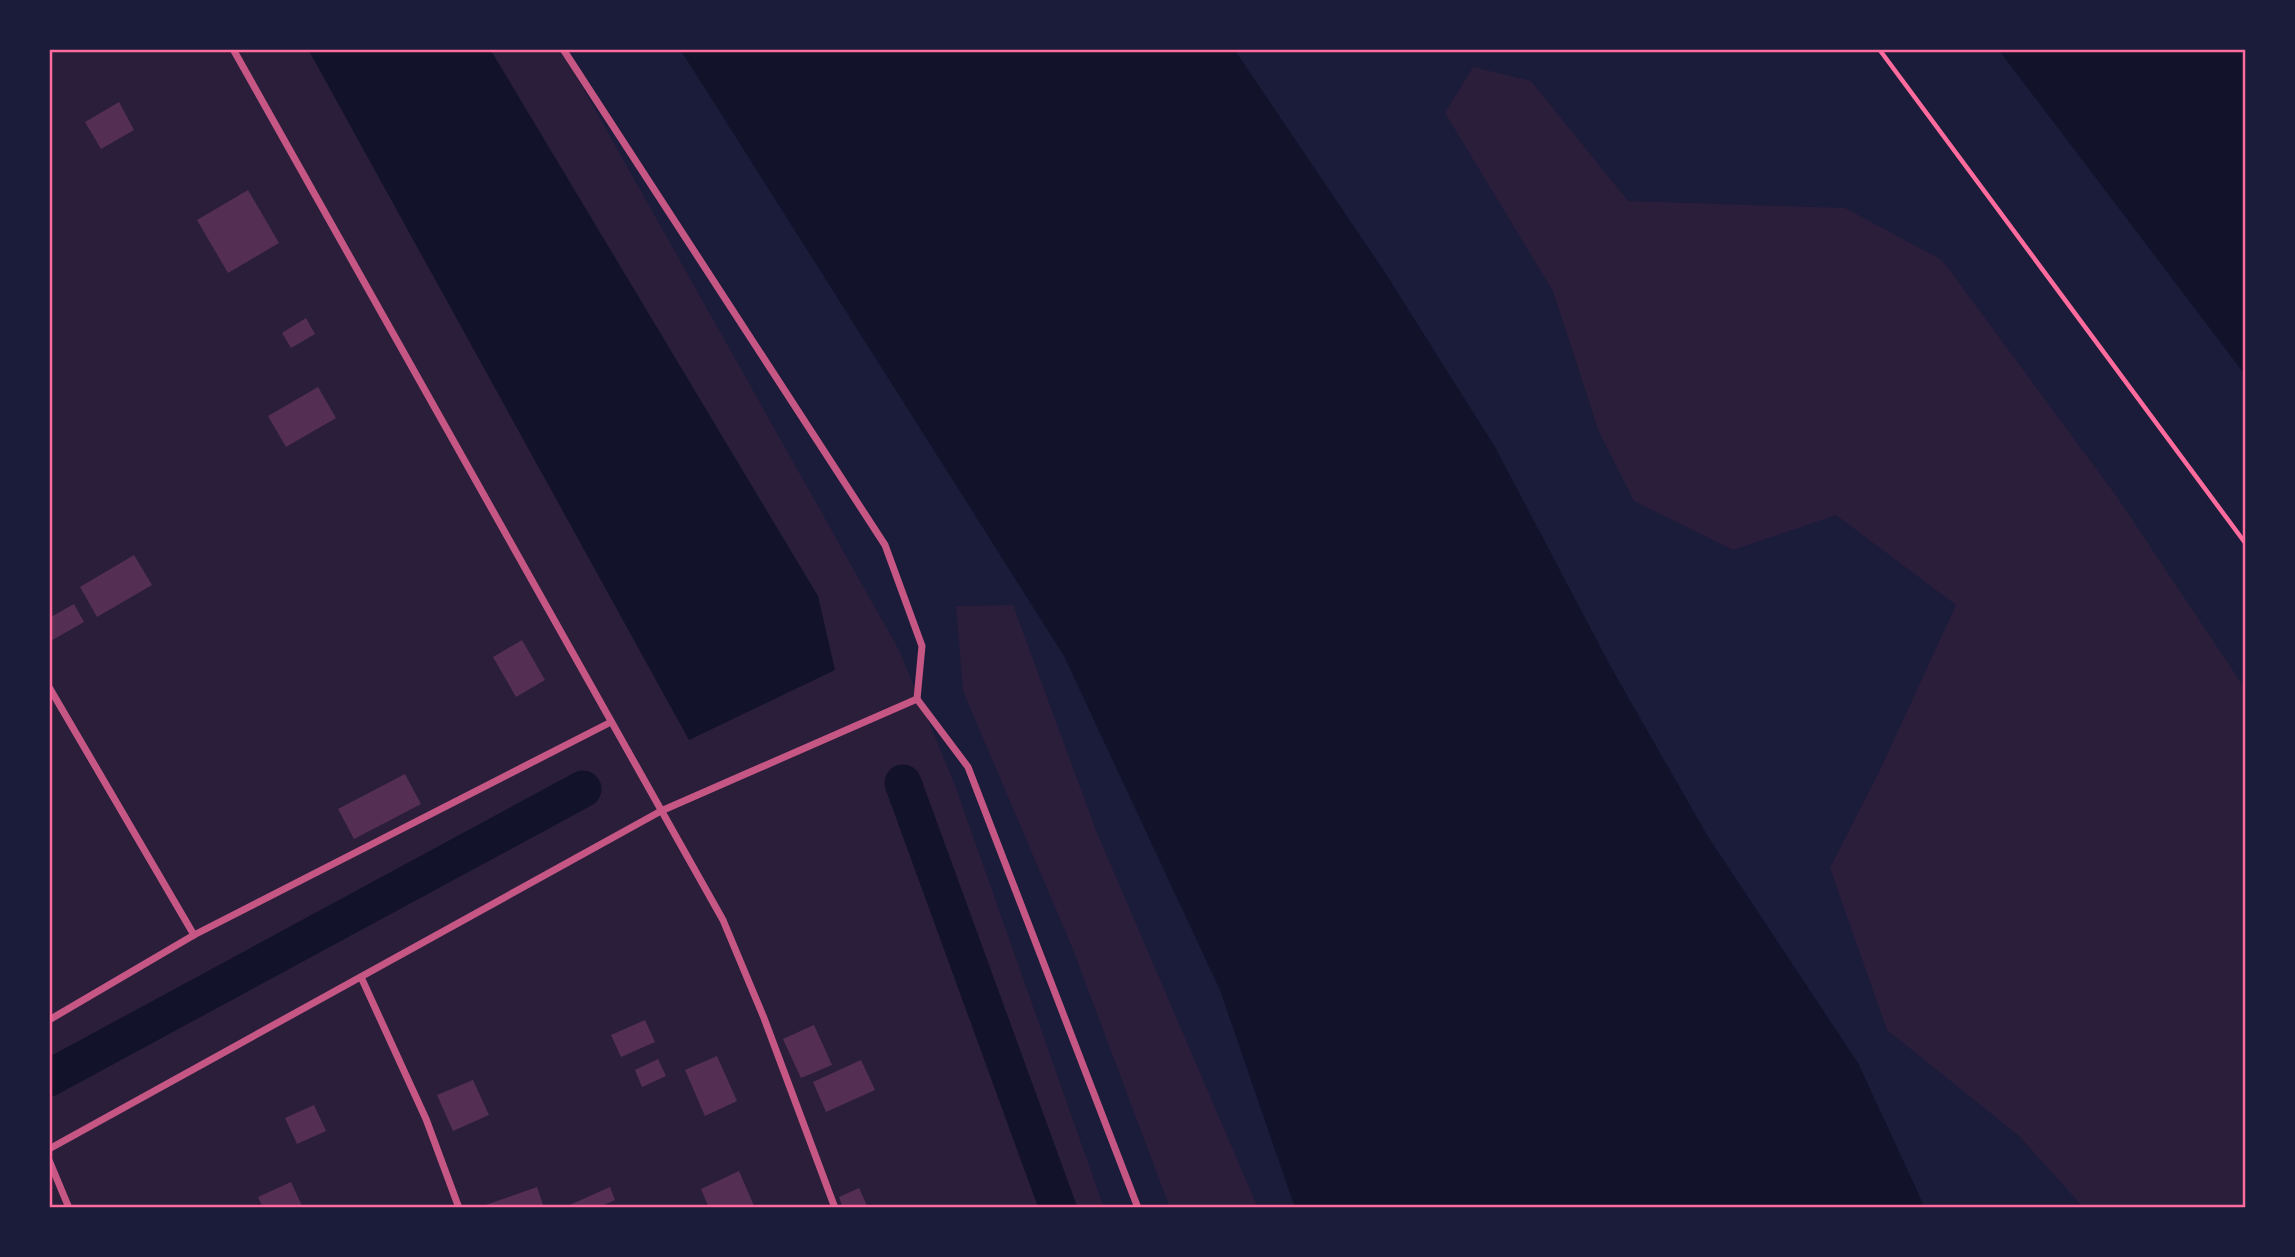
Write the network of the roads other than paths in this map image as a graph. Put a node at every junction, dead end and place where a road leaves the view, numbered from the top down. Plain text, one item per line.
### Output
1 (233, 49) edge
2 (563, 49) edge
3 (49, 687) edge
4 (917, 699) junction
5 (611, 722) junction
6 (661, 811) junction
7 (194, 935) junction
8 (361, 977) junction
9 (49, 1020) edge
10 (49, 1149) edge
11 (49, 1160) edge
12 (69, 1208) edge
13 (459, 1208) edge
14 (835, 1208) edge
15 (1138, 1208) edge

1 - 5 street
2 - 4 street
3 - 7 street
4 - 6 street
4 - 15 street
5 - 6 street
5 - 7 street
6 - 8 street
6 - 14 street
7 - 9 street
8 - 10 street
8 - 13 street
11 - 12 street

